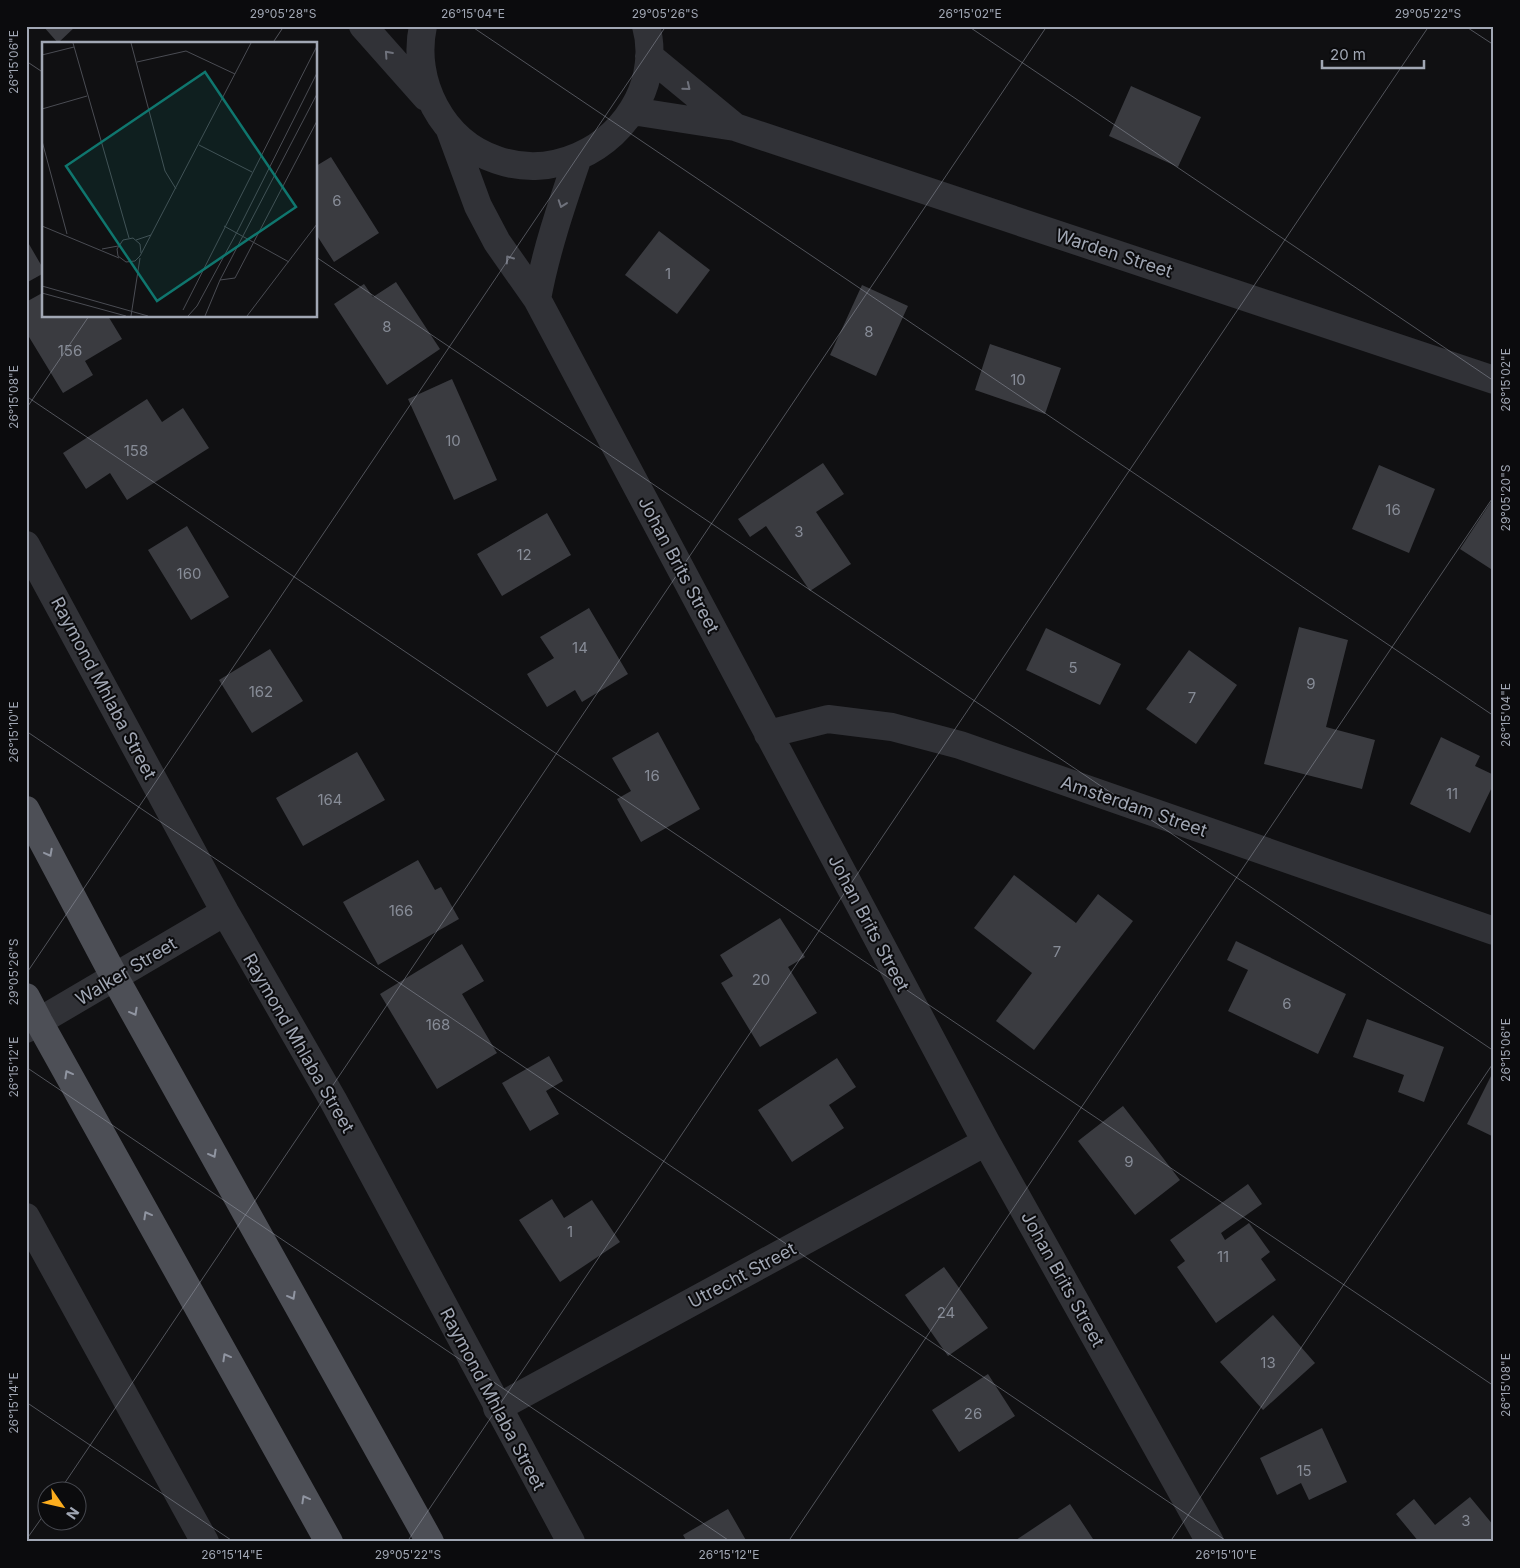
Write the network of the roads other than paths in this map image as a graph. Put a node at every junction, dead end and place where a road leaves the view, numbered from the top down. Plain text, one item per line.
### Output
1 (363, 26) edge
2 (423, 26) edge
3 (646, 26) edge
4 (649, 56) junction
5 (432, 104) junction
6 (632, 111) junction
7 (735, 127) junction
8 (450, 130) junction
9 (578, 158) junction
10 (537, 299) junction
11 (1494, 380) edge
12 (26, 545) edge
13 (768, 734) junction
14 (26, 810) edge
15 (225, 912) junction
16 (1494, 931) edge
17 (115, 978) junction
18 (26, 997) edge
19 (32, 1026) edge
20 (986, 1142) junction
21 (26, 1216) edge
22 (497, 1408) junction
23 (205, 1542) edge
24 (329, 1542) edge
25 (430, 1542) edge
26 (571, 1542) edge
27 (1210, 1542) edge

5 -> 1 street
2 - 5 street
3 - 4 street
4 - 6 street
4 -> 7 street, Warden Street
5 - 8 street
6 - 7 street, Warden Street
6 - 9 street
7 - 11 street, Warden Street
8 - 9 street
10 -> 8 street, Johan Brits Street
9 -> 10 street
10 - 13 street, Johan Brits Street
12 - 15 street, Raymond Mhlaba Street
13 - 16 street, Amsterdam Street
13 - 20 street, Johan Brits Street
14 -> 17 main road
15 - 17 street, Walker Street
15 - 22 street, Raymond Mhlaba Street
17 - 19 street, Walker Street
17 -> 25 main road
18 - 19 main road
24 -> 19 main road
20 - 22 street, Utrecht Street
20 - 27 street, Johan Brits Street
21 - 23 street
22 - 26 street, Raymond Mhlaba Street

